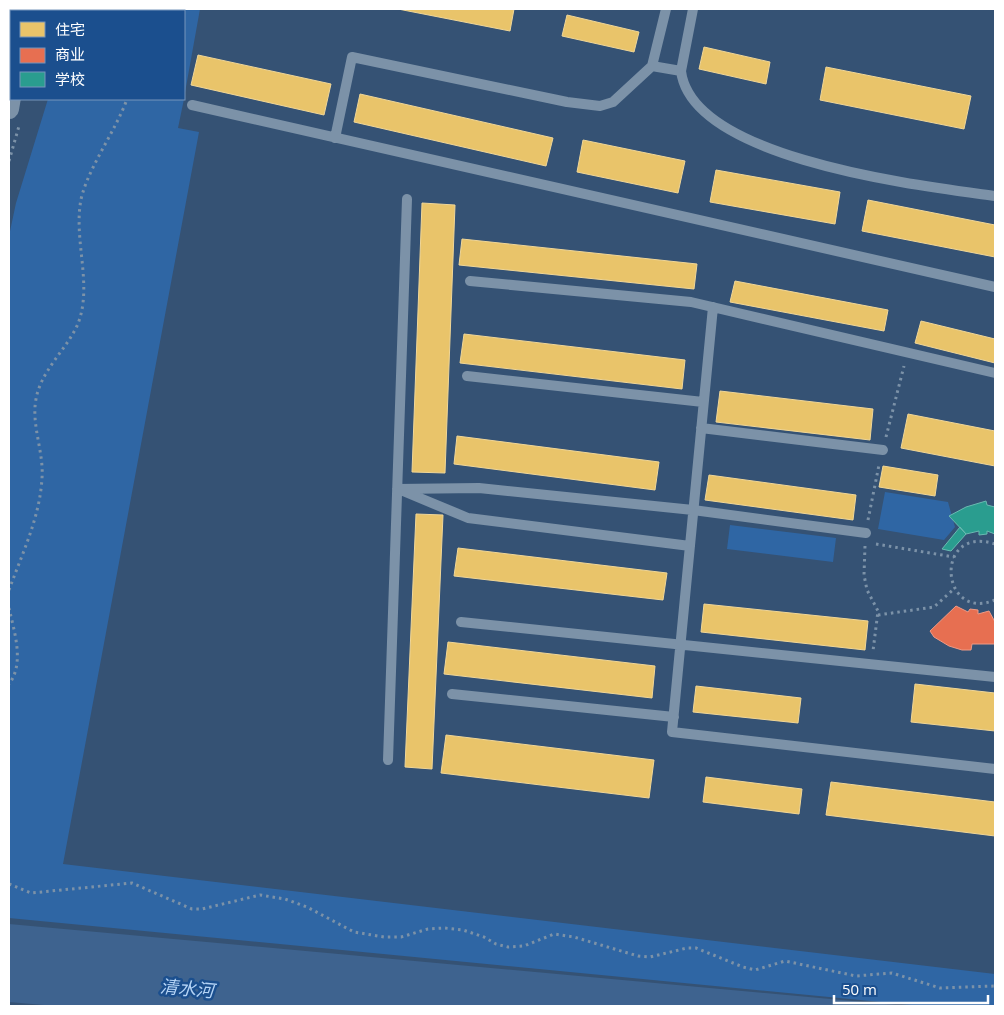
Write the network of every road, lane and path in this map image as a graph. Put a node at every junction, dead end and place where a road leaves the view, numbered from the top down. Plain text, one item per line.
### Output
1 (666, 9) edge
2 (694, 9) edge
3 (652, 66) junction
4 (681, 71) junction
5 (12, 100) edge
6 (127, 100) edge
7 (192, 105) dead end
8 (16, 113) edge
9 (335, 138) junction
10 (9, 161) edge
11 (995, 196) edge
12 (407, 199) dead end
13 (470, 281) dead end
14 (995, 287) edge
15 (713, 307) junction
16 (907, 353) junction
17 (995, 373) edge
18 (467, 376) dead end
19 (704, 402) junction
20 (701, 428) junction
21 (883, 450) junction
22 (397, 489) junction
23 (693, 510) junction
24 (866, 538) junction
25 (995, 544) edge
26 (690, 546) junction
27 (954, 557) junction
28 (955, 588) junction
29 (9, 590) edge
30 (995, 601) edge
31 (9, 608) edge
32 (878, 615) junction
33 (461, 622) dead end
34 (680, 646) junction
35 (871, 665) junction
36 (995, 677) edge
37 (9, 684) edge
38 (452, 694) dead end
39 (674, 717) junction
40 (388, 760) dead end
41 (995, 769) edge
42 (9, 884) edge
43 (995, 986) edge

1 - 3 lane
2 - 4 lane
3 - 4 lane
3 - 9 lane
4 - 11 lane
5 - 8 street
6 - 29 path
7 - 9 lane
8 - 10 path
9 - 14 lane
12 - 22 lane
13 - 15 lane
15 - 16 lane
15 - 19 lane
16 - 17 lane
16 - 21 path
18 - 19 lane
19 - 20 lane
20 - 21 lane
20 - 23 lane
21 - 24 path
22 - 23 lane
22 - 26 lane
22 - 40 lane
23 - 24 lane
23 - 26 lane
24 - 27 path
24 - 32 path
25 - 27 path
26 - 34 lane
27 - 28 path
28 - 30 path
28 - 32 path
31 - 37 path
32 - 35 path
33 - 34 lane
34 - 35 lane
34 - 39 lane
35 - 36 lane
38 - 39 lane
39 - 41 lane
42 - 43 path

